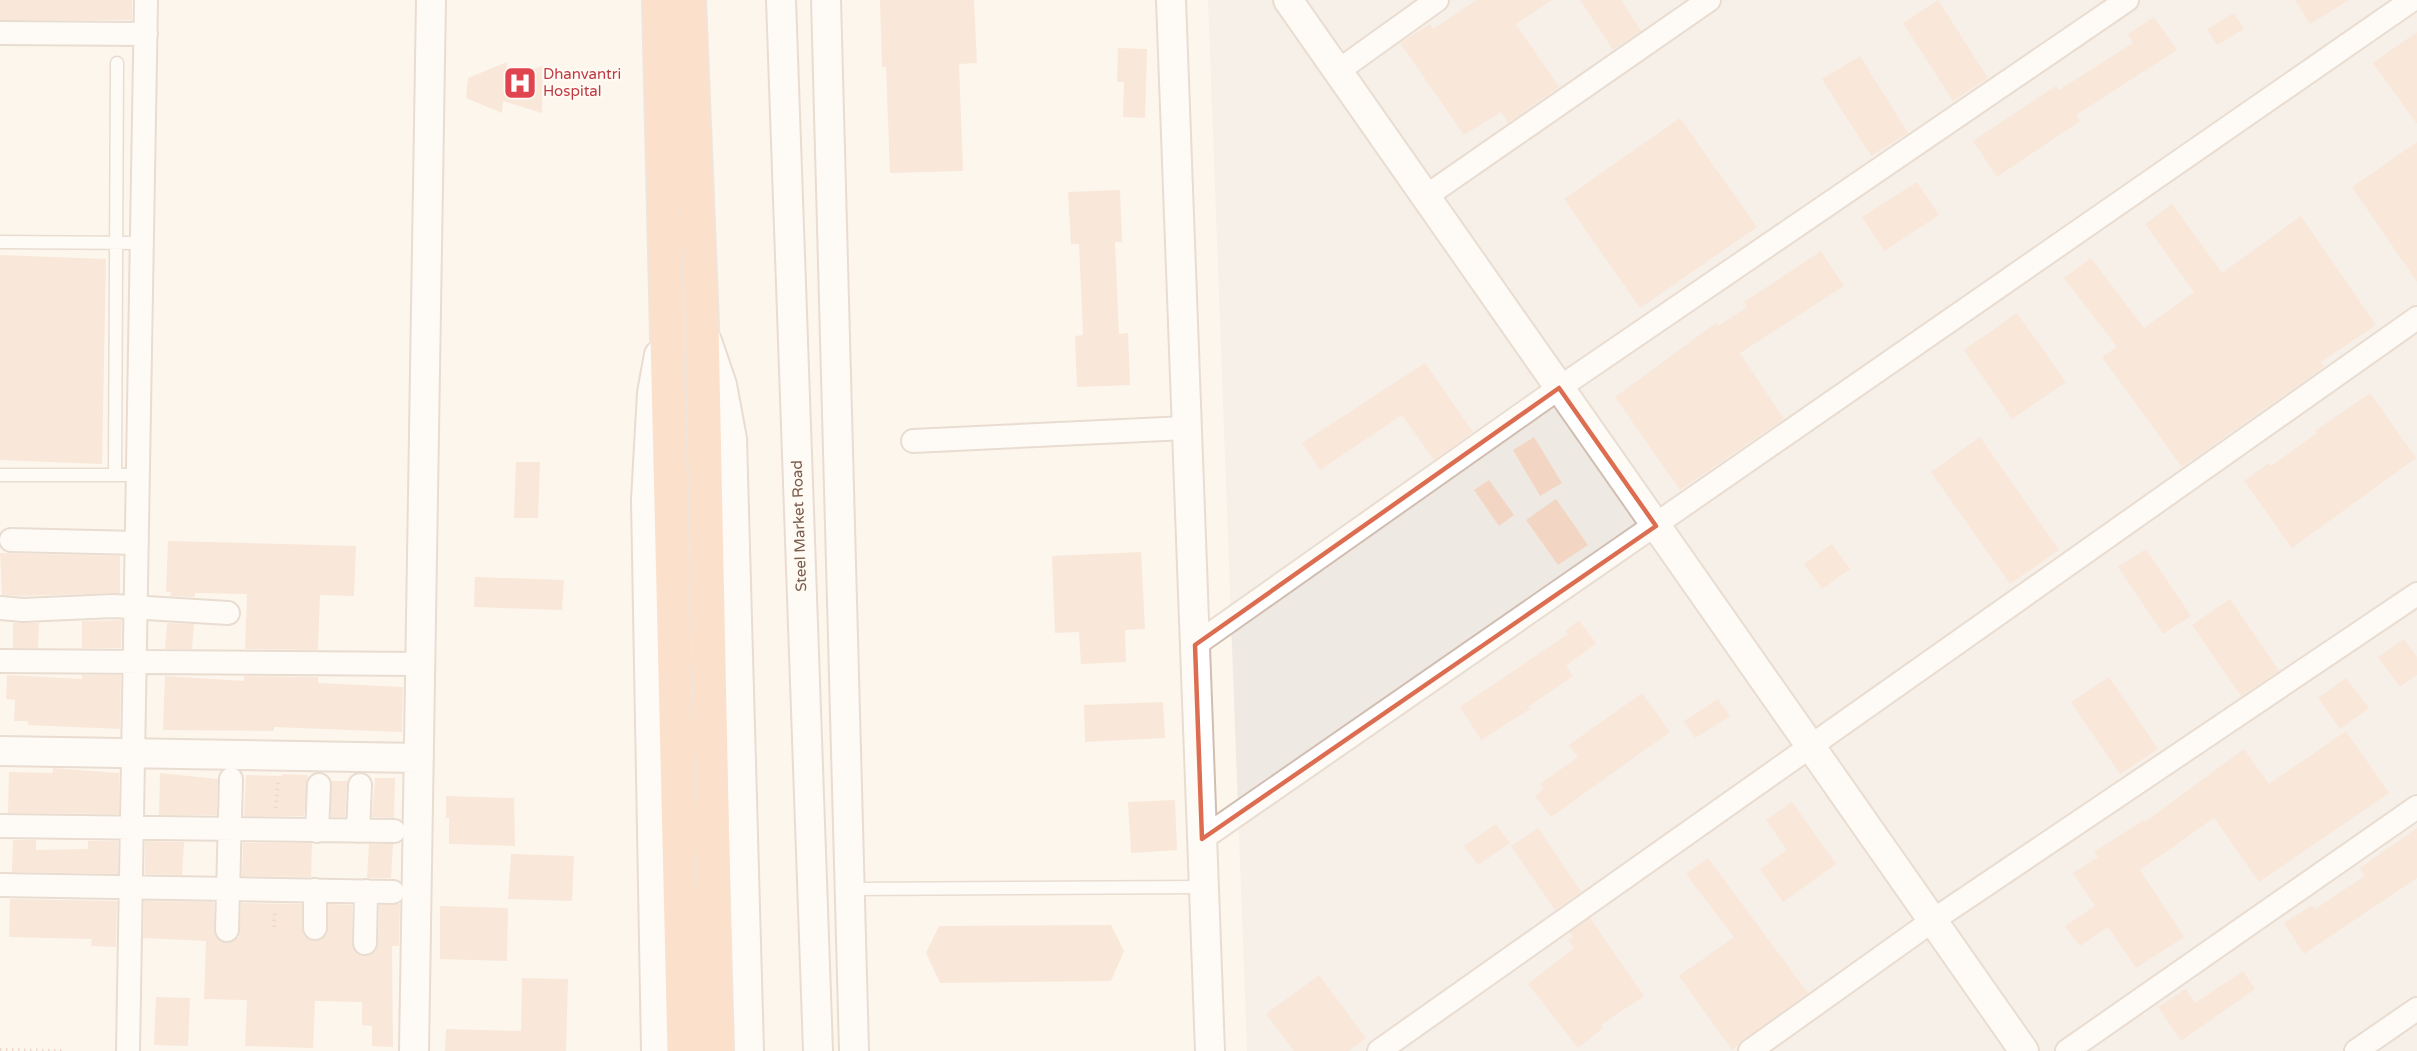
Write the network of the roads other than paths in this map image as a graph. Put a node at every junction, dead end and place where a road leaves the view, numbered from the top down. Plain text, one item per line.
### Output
1 (146, 0) edge
2 (431, 0) edge
3 (659, 0) edge
4 (688, 0) edge
5 (781, 0) edge
6 (826, 0) edge
7 (1171, 0) edge
8 (1288, 0) edge
9 (1437, 0) edge
10 (1709, 0) edge
11 (2127, 0) edge
12 (2412, 0) edge
13 (0, 33) edge
14 (146, 34) junction
15 (117, 63) dead end
16 (1338, 71) junction
17 (1425, 197) junction
18 (0, 242) edge
19 (116, 243) junction
20 (142, 243) junction
21 (666, 318) junction
22 (2417, 318) edge
23 (702, 325) junction
24 (1559, 388) junction
25 (1186, 428) junction
26 (913, 441) dead end
27 (837, 450) junction
28 (796, 452) junction
29 (115, 474) junction
30 (0, 475) edge
31 (138, 475) junction
32 (1656, 526) junction
33 (11, 540) dead end
34 (137, 543) junction
35 (2417, 594) edge
36 (136, 607) junction
37 (0, 608) edge
38 (228, 613) dead end
39 (1195, 645) junction
40 (0, 661) edge
41 (135, 661) junction
42 (421, 664) junction
43 (1810, 746) junction
44 (0, 751) edge
45 (133, 753) junction
46 (419, 758) junction
47 (231, 779) dead end
48 (319, 785) dead end
49 (360, 785) dead end
50 (2417, 807) edge
51 (0, 826) edge
52 (131, 829) junction
53 (229, 830) junction
54 (317, 831) junction
55 (358, 831) junction
56 (394, 831) dead end
57 (1202, 840) junction
58 (0, 885) edge
59 (131, 887) junction
60 (1204, 887) junction
61 (227, 889) junction
62 (849, 889) junction
63 (315, 890) junction
64 (366, 891) junction
65 (393, 892) dead end
66 (1932, 921) junction
67 (315, 928) dead end
68 (227, 930) dead end
69 (365, 943) dead end
70 (2417, 1009) edge
71 (128, 1051) edge
72 (414, 1051) edge
73 (656, 1051) edge
74 (684, 1051) edge
75 (717, 1051) edge
76 (749, 1051) edge
77 (818, 1051) edge
78 (854, 1051) edge
79 (1210, 1051) edge
80 (1379, 1051) edge
81 (1750, 1051) edge
82 (2024, 1051) edge
83 (2067, 1051) edge
84 (2356, 1051) edge

1 - 14 street
2 - 42 street
3 - 21 highway
4 - 23 highway
5 - 28 street, Steel Market Road
6 - 27 street
7 - 25 street
8 - 16 street
9 - 16 street
10 - 17 street
11 - 24 street
12 - 32 street
13 - 14 street
14 - 20 street
15 - 19 lane
16 - 17 street
17 - 24 street
18 - 19 lane
19 - 20 lane
19 - 29 lane
20 - 31 street
21 - 73 street
21 - 74 highway
22 - 43 street
23 - 75 highway
23 - 76 street
24 - 32 street
24 - 39 street
25 - 26 street
25 - 39 street
27 - 28 street
27 - 62 street
28 - 77 street, Steel Market Road
29 - 30 lane
29 - 31 lane
31 - 34 street
32 - 43 street
32 - 57 street
33 - 34 street
34 - 36 street
35 - 66 street
36 - 37 street
36 - 38 street
36 - 41 street
39 - 57 street
40 - 41 street
41 - 42 street
41 - 45 street
42 - 46 street
43 - 66 street
43 - 80 street
44 - 45 street
45 - 46 street
45 - 52 street
46 - 72 street
47 - 53 street
48 - 54 street
49 - 55 street
50 - 83 street
51 - 52 street
52 - 53 street
52 - 59 street
53 - 54 street
53 - 61 street
54 - 55 street
55 - 56 street
57 - 60 street
58 - 59 street
59 - 61 street
59 - 71 street
60 - 62 lane
60 - 79 street
61 - 63 street
61 - 68 street
62 - 78 street
63 - 64 street
63 - 67 street
64 - 65 street
64 - 69 street
66 - 81 street
66 - 82 street
70 - 84 street

